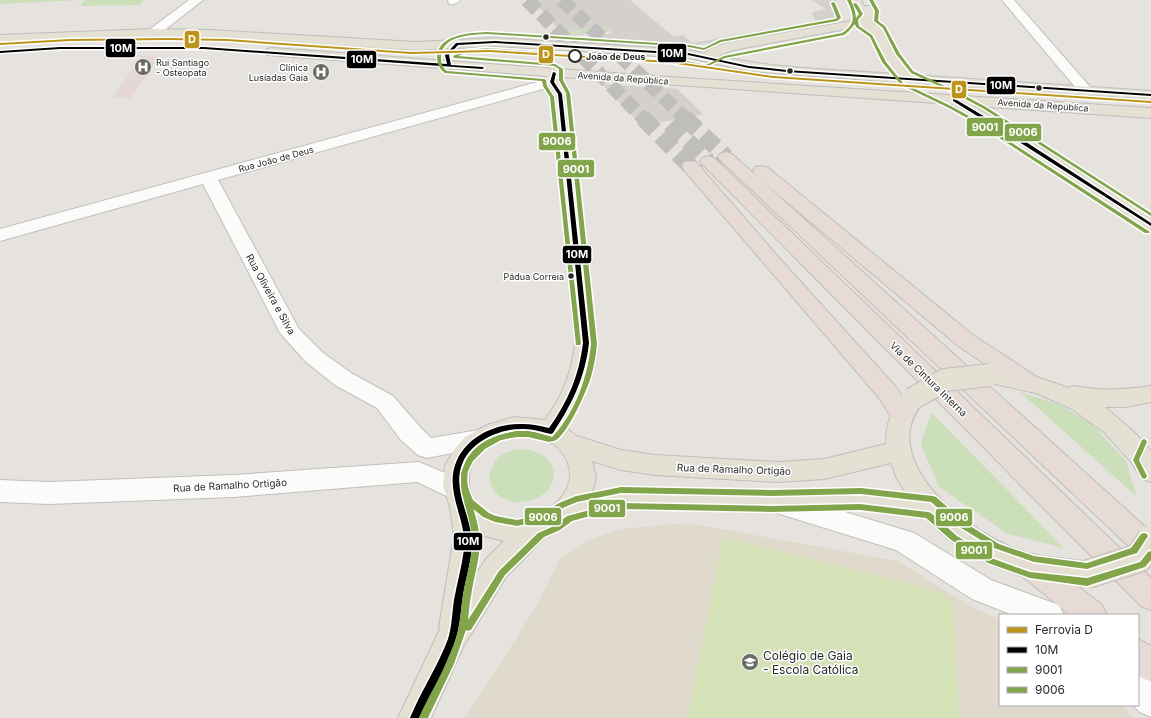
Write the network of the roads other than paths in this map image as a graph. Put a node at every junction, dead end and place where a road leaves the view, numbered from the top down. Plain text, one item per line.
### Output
1 (197, 0) edge
2 (840, 0) edge
3 (855, 0) edge
4 (862, 0) edge
5 (1008, 0) edge
6 (864, 22) junction
7 (840, 27) junction
8 (153, 33) junction
9 (0, 39) edge
10 (457, 44) junction
11 (0, 52) edge
12 (705, 58) junction
13 (449, 65) junction
14 (553, 77) junction
15 (907, 78) junction
16 (709, 83) junction
17 (1086, 91) junction
18 (1151, 95) edge
19 (954, 100) junction
20 (1151, 113) edge
21 (716, 160) junction
22 (208, 177) junction
23 (1151, 225) edge
24 (0, 235) edge
25 (1026, 382) junction
26 (1058, 393) junction
27 (1151, 394) edge
28 (907, 406) junction
29 (560, 438) junction
30 (479, 439) junction
31 (427, 448) junction
32 (899, 451) junction
33 (1149, 459) edge
34 (419, 472) junction
35 (0, 491) edge
36 (459, 498) junction
37 (771, 501) junction
38 (931, 507) junction
39 (567, 511) junction
40 (536, 528) junction
41 (1151, 540) edge
42 (1151, 549) edge
43 (1032, 567) junction
44 (1151, 597) edge
45 (1046, 614) edge
46 (1091, 614) edge
47 (452, 637) junction
48 (1139, 655) edge
49 (1151, 667) edge
50 (1139, 688) edge
51 (1151, 701) edge
52 (414, 718) edge

1 - 8 street
2 - 7 main road
3 - 6 main road
4 - 6 main road
5 - 17 street
6 - 7 main road
6 - 15 main road
7 - 12 main road
8 - 9 main road, Avenida da República
8 - 10 main road, Avenida da República
10 - 12 main road, Avenida da República
10 - 13 main road
11 - 13 main road, Avenida da República
12 - 15 main road, Avenida da República
12 - 16 main road
13 - 14 main road, Avenida da República
14 - 16 main road, Avenida da República
14 - 22 street, Rua João de Deus
14 - 29 main road
15 - 17 main road, Avenida da República
15 - 19 main road
16 - 19 main road, Avenida da República
17 - 18 main road, Avenida da República
19 - 20 main road, Avenida da República
19 - 23 main road
21 - 25 highway
21 - 28 highway
21 - 42 highway
21 - 44 highway, Via de Cintura Interna
22 - 24 street, Rua João de Deus
22 - 31 street, Rua Oliveira e Silva
25 - 26 main road
25 - 28 main road, bridge
26 - 27 main road
26 - 33 main road
28 - 32 main road
29 - 30 main road
29 - 32 main road, Rua de Ramalho Ortigão
29 - 39 main road
30 - 31 street
30 - 36 main road
31 - 34 street
32 - 38 main road
34 - 35 street, Rua de Ramalho Ortigão
34 - 36 street, Rua de Ramalho Ortigão
36 - 40 main road
36 - 47 main road
37 - 38 main road
37 - 39 main road
37 - 45 street
38 - 43 main road
39 - 40 main road
40 - 47 main road
41 - 43 main road, bridge
43 - 46 highway
47 - 52 main road
48 - 49 highway
50 - 51 street

